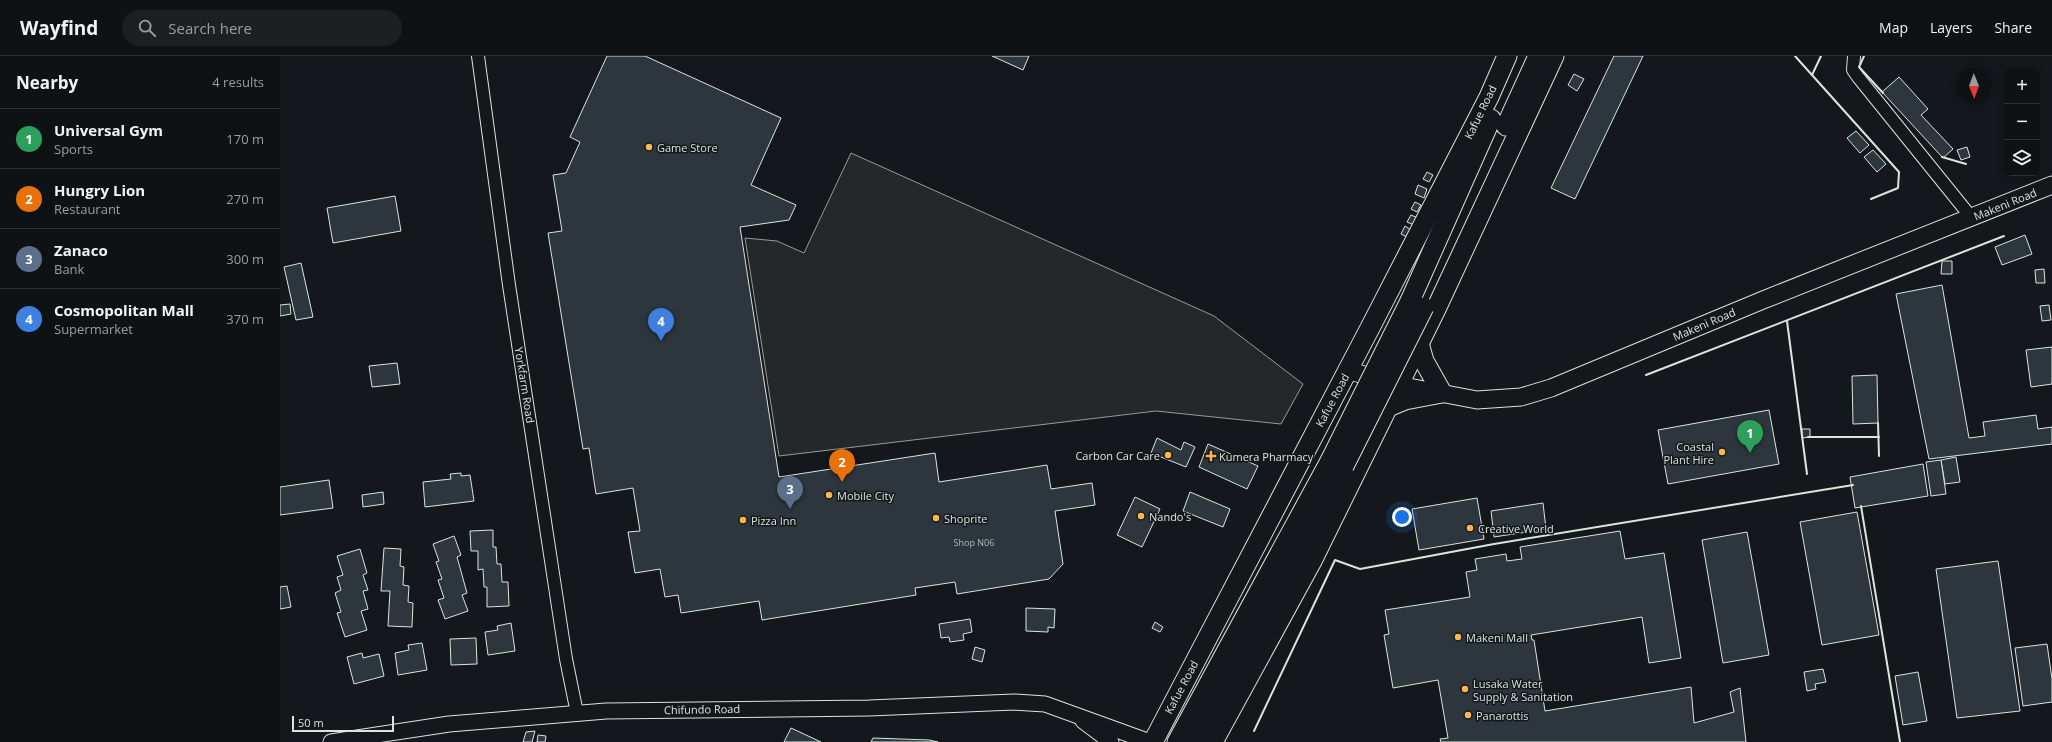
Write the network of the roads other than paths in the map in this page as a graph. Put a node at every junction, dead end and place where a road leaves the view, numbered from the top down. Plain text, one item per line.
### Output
1 (478, 56) edge
2 (1507, 56) edge
3 (1519, 56) edge
4 (1854, 56) edge
5 (1550, 57) edge
6 (2052, 185) edge
7 (1971, 217) junction
8 (1417, 304) junction
9 (1418, 343) junction
10 (1347, 370) junction
11 (1398, 385) junction
12 (1442, 393) junction
13 (1388, 407) junction
14 (1208, 701) junction
15 (577, 713) junction
16 (1074, 714) junction
17 (331, 742) edge
18 (1111, 742) edge
19 (1152, 742) edge
20 (1177, 742) edge
21 (1194, 742) edge
22 (1213, 742) edge

1 - 15 street, Yorkfarm Road
2 - 10 main road, Kafue Road
3 - 8 main road, Kafue Road
4 - 7 street
5 - 8 main road, Kafue Road
5 - 9 main road, Kafue Road
6 - 7 main road, Makeni Road
7 - 12 main road, Makeni Road
8 - 14 main road, Kafue Road, bridge
9 - 11 main road, Kafue Road
9 - 12 main road
10 - 11 main road, Makeni Road
10 - 19 main road, Kafue Road
11 - 12 main road, Makeni Road
11 - 13 main road, Kafue Road
12 - 13 main road
13 - 22 main road, Kafue Road
14 - 20 main road, Kafue Road
14 - 21 main road, Kafue Road
15 - 16 street, Chifundo Road
15 - 17 street, Chifundo Road
16 - 18 street, Chifundo Road
16 - 19 street, Chifundo Road

